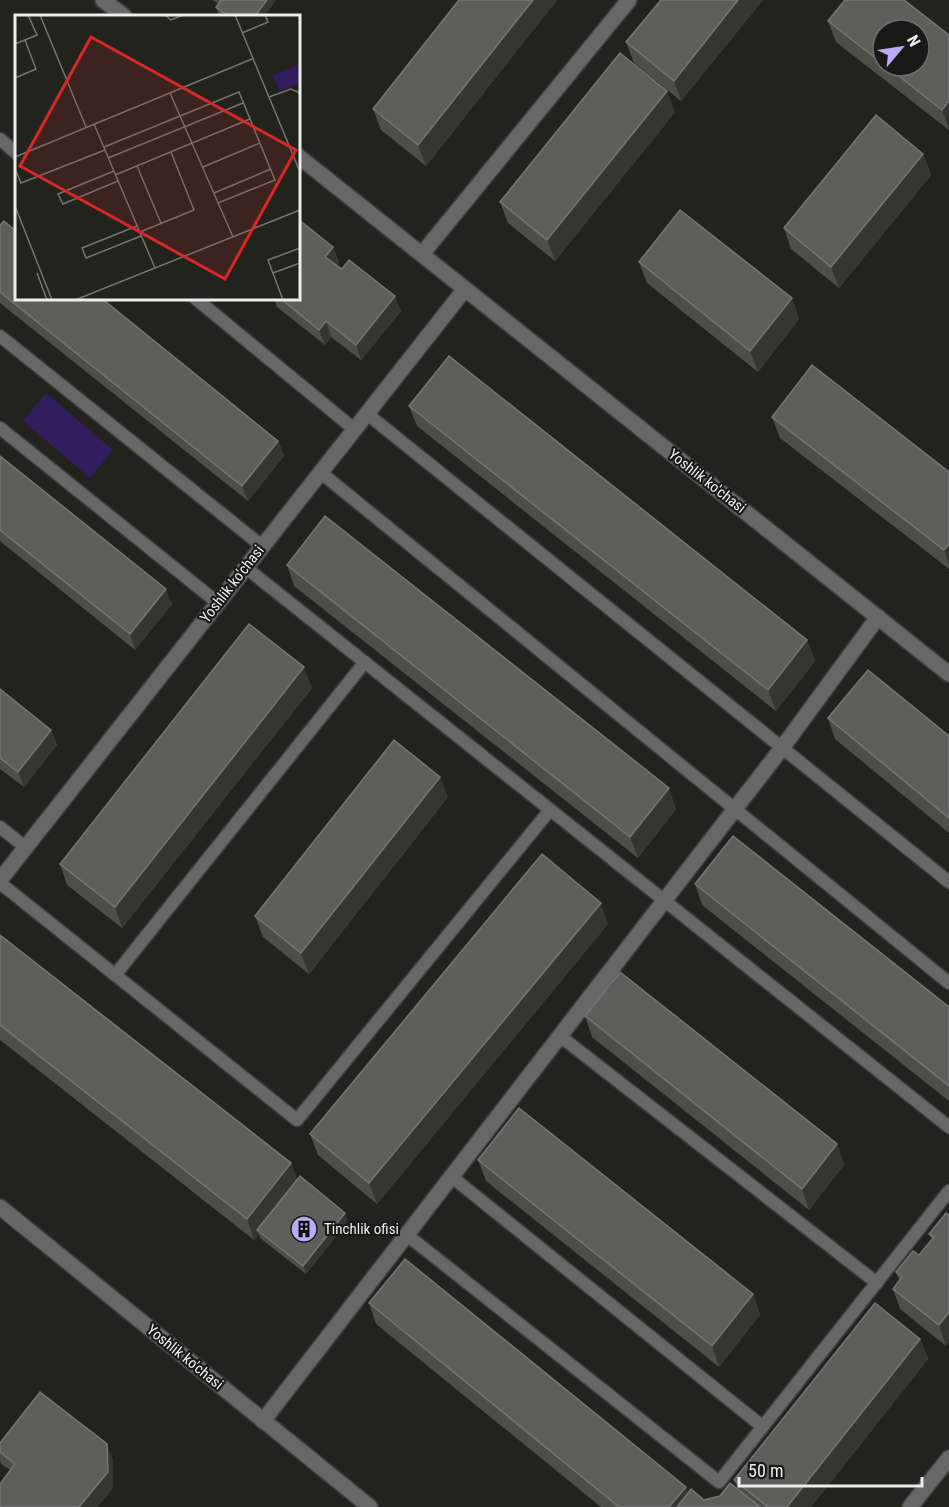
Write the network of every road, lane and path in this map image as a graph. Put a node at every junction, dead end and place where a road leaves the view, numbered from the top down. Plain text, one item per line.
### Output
1 (103, 0) edge
2 (629, 0) edge
3 (123, 15) edge
4 (0, 140) edge
5 (15, 152) edge
6 (300, 158) edge
7 (422, 254) junction
8 (465, 289) junction
9 (197, 300) edge
10 (0, 336) edge
11 (366, 413) junction
12 (0, 428) edge
13 (354, 429) junction
14 (320, 472) junction
15 (262, 546) junction
16 (245, 567) junction
17 (218, 603) junction
18 (878, 617) junction
19 (364, 662) junction
20 (949, 674) edge
21 (782, 748) junction
22 (735, 809) junction
23 (550, 810) junction
24 (0, 827) edge
25 (25, 847) junction
26 (0, 881) edge
27 (949, 882) edge
28 (665, 901) junction
29 (115, 975) junction
30 (949, 983) edge
31 (560, 1036) junction
32 (949, 1127) edge
33 (452, 1177) junction
34 (949, 1191) edge
35 (0, 1207) edge
36 (407, 1235) junction
37 (877, 1283) junction
38 (263, 1421) junction
39 (763, 1426) junction
40 (949, 1458) edge
41 (370, 1507) edge
42 (910, 1507) edge

1 - 3 street
2 - 7 street
4 - 5 lane
6 - 7 street, Yoshlik ko'chasi
7 - 8 street, Yoshlik ko'chasi
8 - 11 street, Yoshlik ko'chasi
8 - 18 street, Yoshlik ko'chasi
9 - 13 lane
10 - 15 lane
11 - 13 street, Yoshlik ko'chasi
11 - 21 lane
12 - 17 lane
13 - 14 street, Yoshlik ko'chasi
14 - 15 street, Yoshlik ko'chasi
14 - 22 lane
15 - 16 street, Yoshlik ko'chasi
16 - 17 street, Yoshlik ko'chasi
16 - 19 lane
17 - 25 street, Yoshlik ko'chasi
18 - 20 street, Yoshlik ko'chasi
18 - 21 street
19 - 23 lane
19 - 29 lane
21 - 22 street
21 - 27 lane
22 - 28 street
22 - 30 lane
23 - 28 lane
23 - 29 lane
24 - 25 lane
25 - 26 street, Yoshlik ko'chasi
26 - 29 lane
28 - 31 street
28 - 32 lane
31 - 33 street
31 - 37 lane
33 - 36 street
33 - 39 lane
34 - 37 lane
35 - 38 street, Yoshlik ko'chasi
36 - 38 street
36 - 39 lane
37 - 39 lane
38 - 41 street, Yoshlik ko'chasi
40 - 42 street

